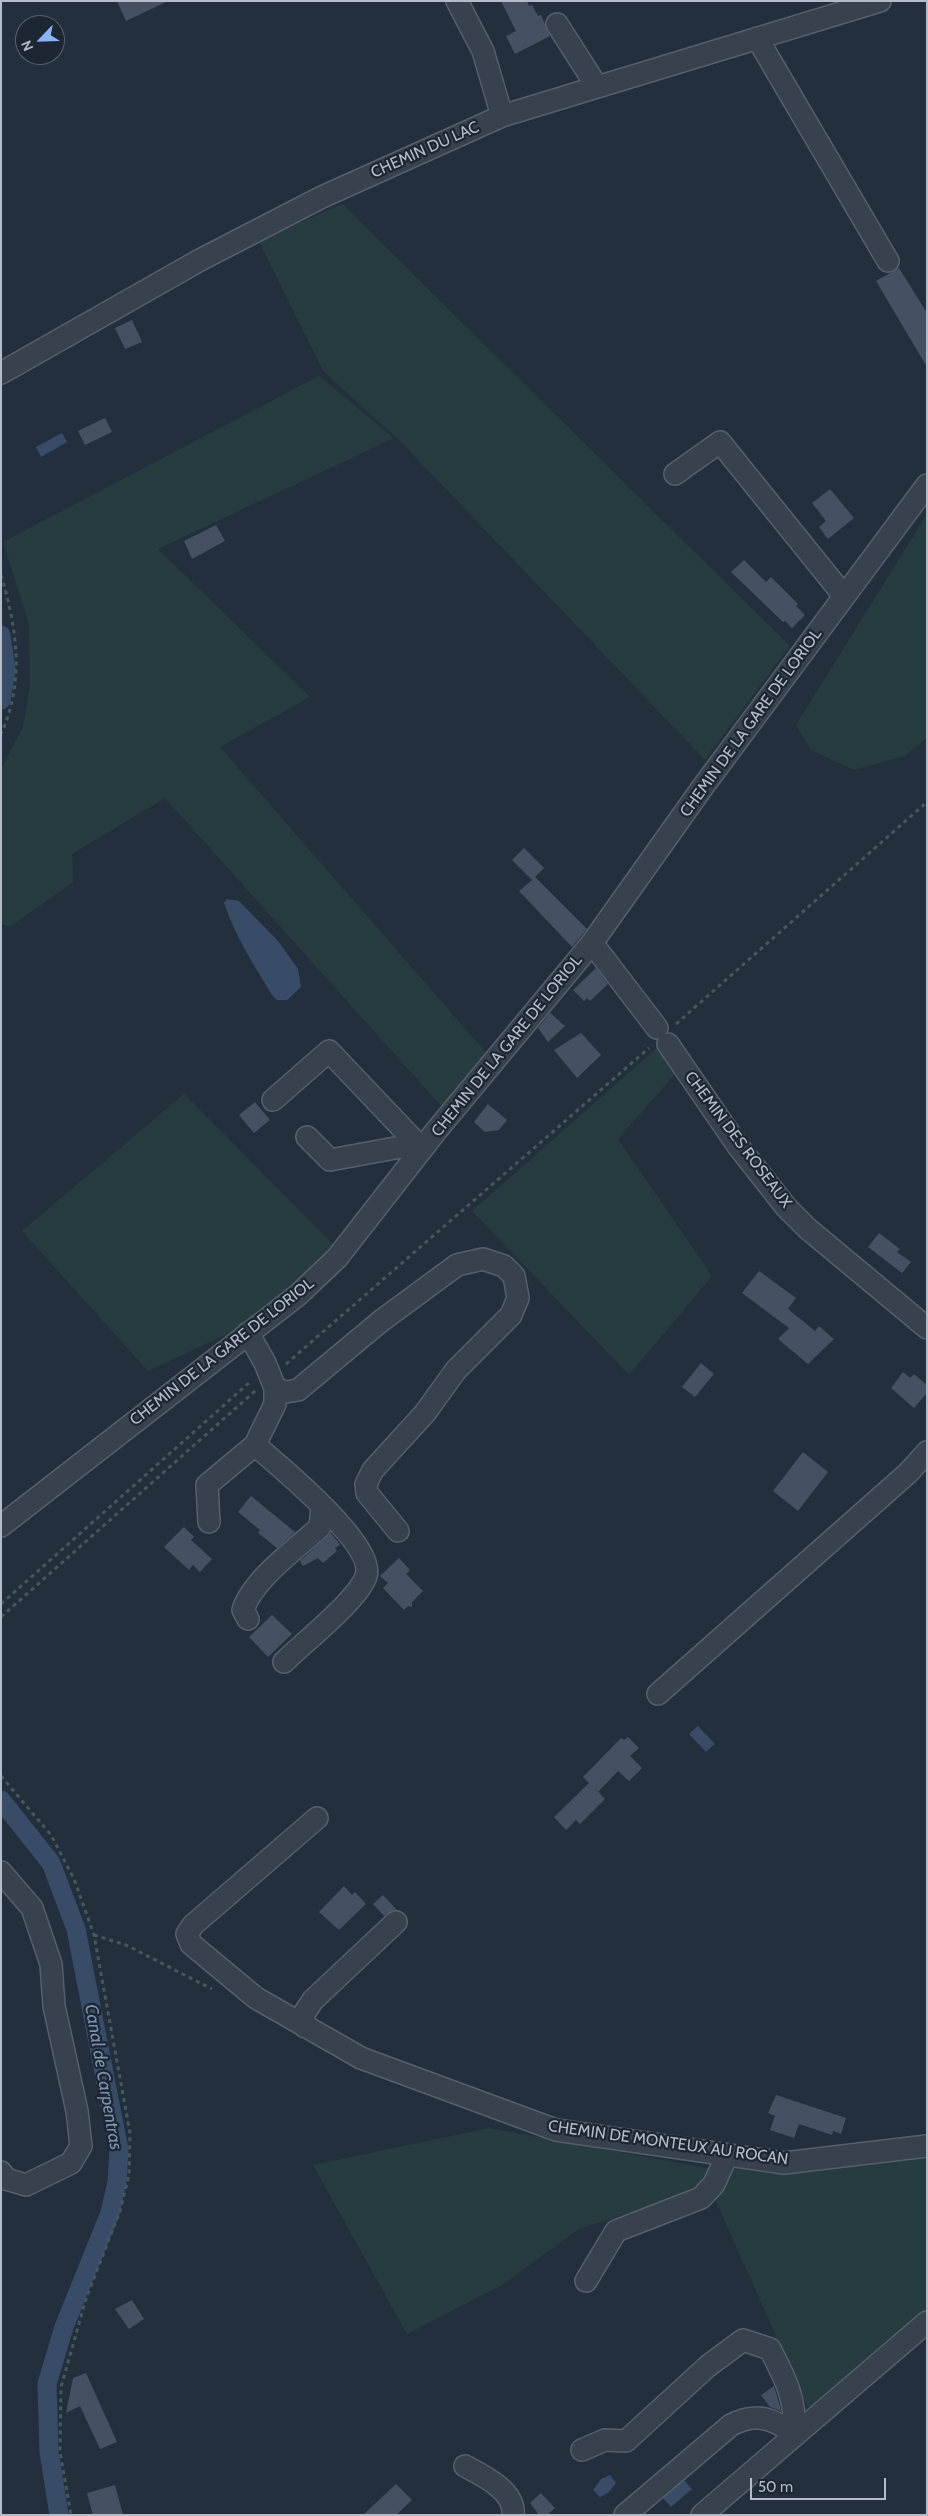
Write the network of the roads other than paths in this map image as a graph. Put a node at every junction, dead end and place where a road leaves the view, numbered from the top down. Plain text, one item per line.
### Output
1 (457, 1) edge
2 (880, 1) edge
3 (556, 24) dead end
4 (757, 38) junction
5 (596, 85) junction
6 (502, 116) junction
7 (888, 261) dead end
8 (1, 373) edge
9 (676, 474) dead end
10 (927, 485) edge
11 (844, 596) junction
12 (592, 943) junction
13 (272, 1100) dead end
14 (307, 1137) dead end
15 (420, 1147) junction
16 (927, 1328) edge
17 (248, 1333) junction
18 (271, 1377) junction
19 (255, 1445) junction
20 (927, 1452) edge
21 (322, 1507) junction
22 (209, 1522) dead end
23 (1, 1526) edge
24 (398, 1531) dead end
25 (248, 1619) dead end
26 (284, 1662) dead end
27 (658, 1694) dead end
28 (317, 1818) dead end
29 (1, 1872) edge
30 (396, 1922) dead end
31 (305, 2027) junction
32 (927, 2146) edge
33 (728, 2155) junction
34 (1, 2172) edge
35 (586, 2281) dead end
36 (927, 2322) edge
37 (794, 2435) junction
38 (582, 2450) dead end
39 (465, 2466) dead end
40 (513, 2515) edge
41 (625, 2515) edge
42 (702, 2515) edge

1 - 6 street
2 - 4 street, CHEMIN DU LAC
3 - 5 street
4 - 5 street, CHEMIN DU LAC
4 - 7 street
5 - 6 street, CHEMIN DU LAC
6 - 8 street, CHEMIN DU LAC
9 - 11 street
10 - 11 street, CHEMIN DE LA GARE DE LORIOL
11 - 12 street, CHEMIN DE LA GARE DE LORIOL
12 - 15 street, CHEMIN DE LA GARE DE LORIOL
12 - 16 street, CHEMIN DES ROSEAUX
13 - 15 street
14 - 15 street
15 - 17 street, CHEMIN DE LA GARE DE LORIOL
17 - 18 street
17 - 23 street, CHEMIN DE LA GARE DE LORIOL
18 - 19 street
18 - 24 street
19 - 21 street
19 - 22 street
20 - 27 street
21 - 25 street
21 - 26 street
28 - 31 street, CHEMIN DE MONTEUX AU ROCAN
29 - 34 street
30 - 31 street
31 - 33 street, CHEMIN DE MONTEUX AU ROCAN
32 - 33 street, CHEMIN DE MONTEUX AU ROCAN
33 - 35 street
36 - 37 street
37 - 38 street
37 - 41 street
37 - 42 street
39 - 40 street

